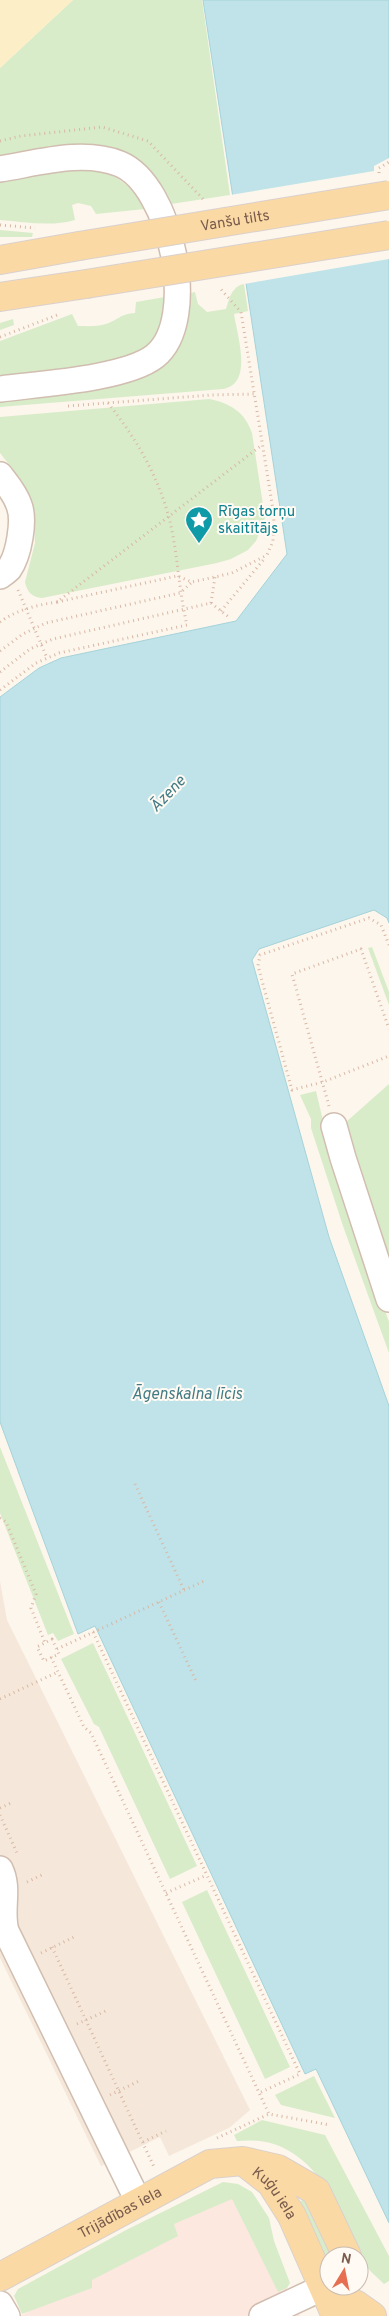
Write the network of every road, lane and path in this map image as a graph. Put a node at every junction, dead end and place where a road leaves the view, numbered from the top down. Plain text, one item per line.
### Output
1 (0, 169) edge
2 (389, 195) edge
3 (389, 235) edge
4 (68, 248) junction
5 (0, 249) edge
6 (0, 260) edge
7 (218, 287) dead end
8 (0, 297) edge
9 (61, 301) junction
10 (0, 307) edge
11 (0, 336) edge
12 (0, 389) edge
13 (254, 394) junction
14 (108, 403) junction
15 (59, 407) dead end
16 (262, 444) junction
17 (0, 475) edge
18 (168, 515) junction
19 (267, 555) junction
20 (0, 576) edge
21 (177, 576) junction
22 (215, 577) junction
23 (192, 582) junction
24 (180, 593) junction
25 (57, 602) junction
26 (211, 603) junction
27 (183, 610) junction
28 (222, 611) junction
29 (29, 616) dead end
30 (230, 618) dead end
31 (0, 622) edge
32 (34, 629) junction
33 (41, 644) junction
34 (0, 651) edge
35 (48, 658) junction
36 (0, 672) edge
37 (0, 690) edge
38 (389, 945) edge
39 (389, 1029) edge
40 (389, 1056) edge
41 (323, 1082) junction
42 (334, 1126) joint
43 (389, 1299) edge
44 (135, 1484) dead end
45 (0, 1518) edge
46 (204, 1581) dead end
47 (184, 1590) junction
48 (158, 1602) junction
49 (93, 1632) junction
50 (45, 1643) junction
51 (57, 1649) junction
52 (51, 1657) junction
53 (58, 1672) junction
54 (196, 1681) dead end
55 (0, 1699) edge
56 (11, 1803) dead end
57 (0, 1808) edge
58 (0, 1869) edge
59 (207, 1874) junction
60 (166, 1894) junction
61 (74, 1937) dead end
62 (52, 1947) junction
63 (21, 1962) junction
64 (108, 2010) dead end
65 (86, 2020) junction
66 (57, 2034) junction
67 (141, 2080) dead end
68 (119, 2091) junction
69 (259, 2093) junction
70 (91, 2104) junction
71 (269, 2114) dead end
72 (166, 2131) dead end
73 (143, 2142) junction
74 (243, 2161) junction
75 (164, 2187) junction
76 (138, 2201) junction
77 (342, 2246) edge
78 (0, 2277) edge
79 (319, 2281) edge
80 (319, 2289) edge
81 (326, 2296) edge
82 (365, 2296) edge
83 (0, 2304) edge
84 (8, 2316) edge
85 (262, 2316) edge
86 (336, 2316) edge
87 (345, 2316) edge
88 (373, 2316) edge

1 - 12 street
2 - 4 main road, Vanšu tilts, bridge
3 - 9 main road, bridge
4 - 5 main road
4 - 6 main road
7 - 13 path
8 - 9 main road
9 - 10 main road
9 - 11 path
13 - 14 path
13 - 16 path
14 - 15 path
14 - 18 path
16 - 18 path
16 - 19 path
17 - 20 street
18 - 21 path
18 - 25 path
19 - 22 path
19 - 28 path
21 - 23 path
21 - 24 path
21 - 25 path
22 - 23 path
22 - 26 path
23 - 24 path
24 - 27 path
24 - 32 path
25 - 31 path
26 - 27 path
26 - 28 path
27 - 33 path
27 - 35 path
28 - 30 path
29 - 32 path
32 - 33 path
32 - 34 path
33 - 35 path
33 - 36 path
35 - 37 path
38 - 41 path
39 - 41 path
40 - 41 path
41 - 42 path
42 - 43 street
44 - 47 path
45 - 50 path
46 - 47 path
47 - 48 path
48 - 49 path
48 - 54 path
49 - 51 path
49 - 59 path
50 - 51 path
50 - 52 path
51 - 52 path
52 - 53 path
53 - 55 path
53 - 60 path
56 - 57 path
58 - 63 street
59 - 60 path
59 - 69 path
60 - 69 path
61 - 62 path
62 - 63 path
62 - 65 path
63 - 66 street
64 - 65 path
65 - 66 path
65 - 68 path
66 - 70 street
67 - 68 path
68 - 70 path
68 - 73 path
69 - 71 path
70 - 76 street
72 - 73 path
73 - 75 path
74 - 75 main road, Trijādības iela
74 - 77 main road, Kuģu iela
74 - 79 main road, Kuģu iela
75 - 76 main road, Trijādības iela
76 - 78 main road, Trijādības iela
80 - 85 street
81 - 86 main road, Kuģu iela
82 - 88 main road
83 - 84 street
87 - 88 main road

